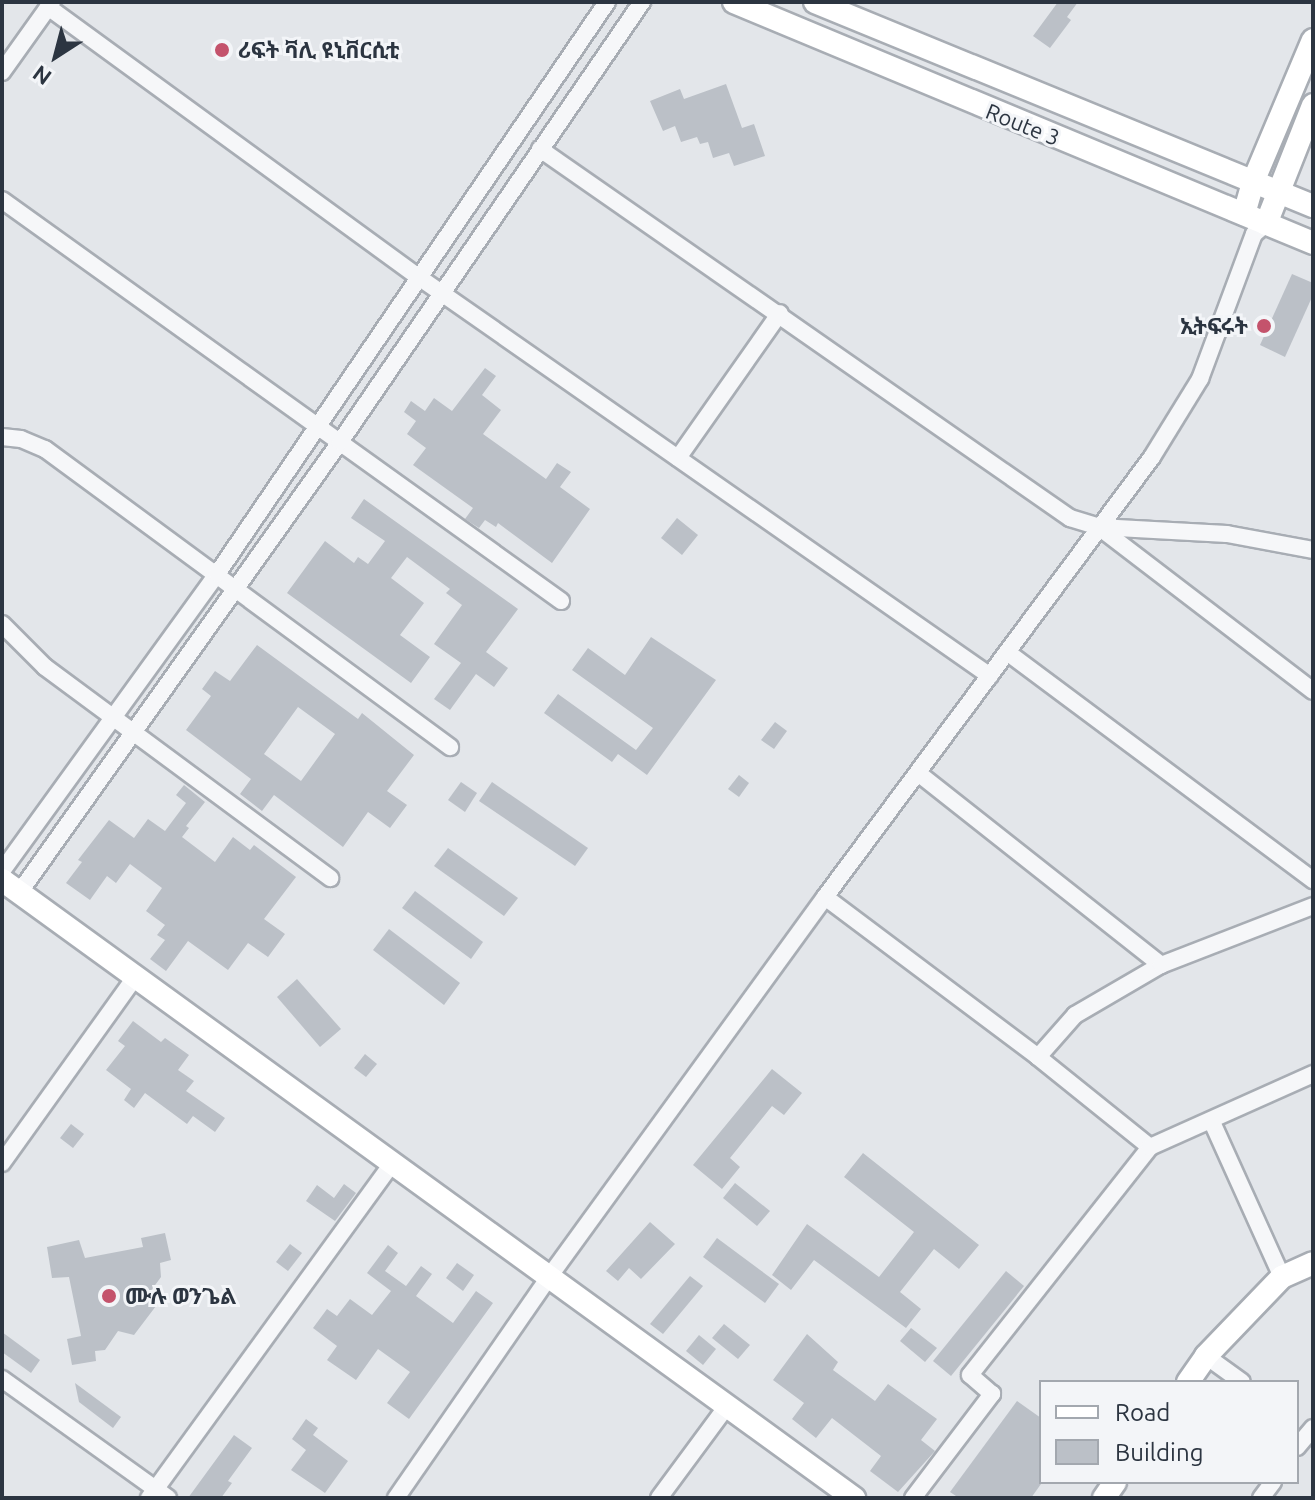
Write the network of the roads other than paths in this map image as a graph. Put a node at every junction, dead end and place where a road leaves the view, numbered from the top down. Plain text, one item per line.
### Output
1 (607, 2) edge
2 (642, 2) edge
3 (734, 2) edge
4 (815, 2) edge
5 (50, 5) edge
6 (1313, 40) edge
7 (2, 72) edge
8 (1313, 105) edge
9 (540, 149) junction
10 (1253, 182) junction
11 (1277, 191) junction
12 (2, 200) edge
13 (1313, 206) edge
14 (1255, 224) junction
15 (1313, 243) edge
16 (420, 278) junction
17 (442, 293) junction
18 (780, 313) junction
19 (320, 426) junction
20 (2, 437) edge
21 (340, 442) junction
22 (678, 458) junction
23 (1099, 527) junction
24 (1313, 550) edge
25 (217, 574) junction
26 (237, 587) junction
27 (561, 601) dead end
28 (2, 624) edge
29 (1007, 652) junction
30 (990, 676) junction
31 (1313, 691) edge
32 (115, 719) junction
33 (135, 733) junction
34 (450, 747) dead end
35 (918, 773) junction
36 (330, 878) dead end
37 (1313, 880) edge
38 (7, 884) edge
39 (825, 897) junction
40 (1313, 906) edge
41 (1161, 965) junction
42 (135, 977) junction
43 (1038, 1057) junction
44 (1313, 1074) edge
45 (1212, 1122) junction
46 (1150, 1147) junction
47 (2, 1163) edge
48 (392, 1163) junction
49 (1313, 1263) edge
50 (549, 1277) junction
51 (1282, 1277) junction
52 (1206, 1356) junction
53 (2, 1379) edge
54 (1189, 1380) edge
55 (1239, 1380) edge
56 (727, 1406) junction
57 (158, 1495) edge
58 (396, 1498) edge
59 (659, 1498) edge
60 (854, 1498) edge
61 (913, 1498) edge

1 - 16 street
2 - 9 street
3 - 14 main road, Route 3
4 - 10 main road
5 - 7 street
5 - 16 street
6 - 10 main road
8 - 11 main road
9 - 17 street
9 - 18 street
10 - 11 main road
10 - 14 main road
11 - 13 main road
11 - 14 main road
12 - 19 street
14 - 15 main road, Route 3
14 - 23 street
16 - 17 street
16 - 19 street
17 - 21 street
17 - 22 street
18 - 22 street
18 - 23 street
19 - 21 street
19 - 25 street
20 - 25 street
21 - 26 street
21 - 27 street
22 - 30 street
23 - 24 street
23 - 29 street
23 - 31 street
25 - 26 street
25 - 32 street
26 - 33 street
26 - 34 street
28 - 32 street
29 - 30 street
29 - 37 street
30 - 35 street
32 - 33 street
32 - 38 street
33 - 36 street
33 - 38 street
35 - 39 street
35 - 41 street
38 - 42 main road
39 - 43 street
39 - 50 street
40 - 41 street
41 - 43 street
42 - 47 street
42 - 48 main road
43 - 46 street
44 - 45 street
45 - 46 street
45 - 51 street
46 - 61 street
48 - 50 main road
48 - 57 street
49 - 51 main road
50 - 56 main road
50 - 58 street
51 - 52 main road
52 - 54 main road
52 - 55 street
53 - 57 street
56 - 59 street
56 - 60 main road

